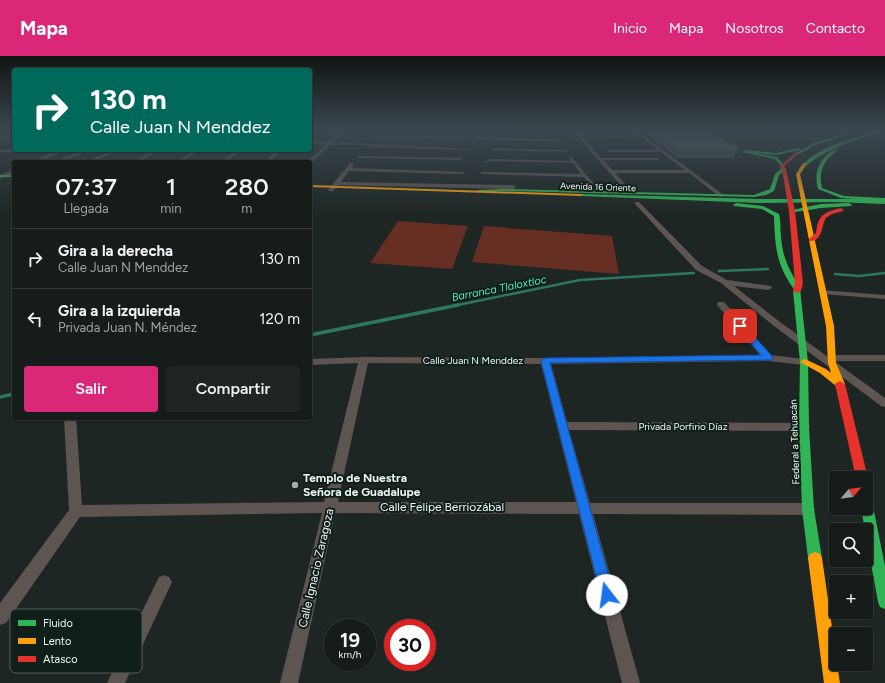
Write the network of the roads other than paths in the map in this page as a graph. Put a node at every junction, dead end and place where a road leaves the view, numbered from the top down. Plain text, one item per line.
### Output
1 (356, 160) edge
2 (491, 160) edge
3 (503, 160) edge
4 (600, 160) edge
5 (674, 160) edge
6 (778, 160) edge
7 (787, 160) edge
8 (808, 160) edge
9 (818, 160) edge
10 (825, 160) edge
11 (486, 162) dead end
12 (575, 162) joint
13 (783, 168) junction
14 (348, 169) junction
15 (610, 171) junction
16 (690, 172) junction
17 (463, 173) dead end
18 (482, 173) dead end
19 (586, 176) junction
20 (312, 186) edge
21 (334, 187) junction
22 (595, 189) junction
23 (312, 190) edge
24 (801, 190) junction
25 (478, 191) junction
26 (629, 192) junction
27 (659, 196) junction
28 (722, 196) junction
29 (733, 196) junction
30 (546, 197) junction
31 (755, 199) junction
32 (834, 200) junction
33 (637, 203) junction
34 (768, 203) junction
35 (790, 203) junction
36 (846, 203) junction
37 (804, 204) junction
38 (885, 204) edge
39 (811, 240) junction
40 (724, 282) junction
41 (798, 286) junction
42 (768, 288) dead end
43 (823, 292) junction
44 (808, 293) dead end
45 (885, 297) edge
46 (816, 302) dead end
47 (721, 304) dead end
48 (830, 326) junction
49 (802, 342) junction
50 (768, 358) junction
51 (885, 358) edge
52 (364, 360) junction
53 (832, 360) junction
54 (545, 361) junction
55 (312, 362) edge
56 (804, 362) junction
57 (840, 385) junction
58 (885, 403) edge
59 (70, 420) edge
60 (562, 426) junction
61 (804, 427) junction
62 (860, 471) edge
63 (330, 507) junction
64 (584, 508) junction
65 (808, 509) junction
66 (76, 511) junction
67 (869, 515) edge
68 (164, 582) dead end
69 (885, 602) edge
70 (0, 617) edge
71 (142, 628) edge
72 (121, 673) edge
73 (116, 683) edge
74 (289, 683) edge
75 (631, 683) edge
76 (832, 683) edge

1 - 14 street
2 - 11 street
3 - 12 street
4 - 15 street
5 - 16 street
6 - 13 main road
7 - 13 main road
8 - 24 main road
9 - 32 main road
10 - 38 main road
12 - 19 street
13 - 29 main road
13 - 35 main road, Federal a Tehuacán
14 - 17 street
14 - 21 street
15 - 16 street
15 - 26 street
16 - 28 street
18 - 19 street
19 - 22 street
20 - 21 main road, Avenida 16 Oriente
21 - 22 street
21 - 23 main road, Avenida 16 Oriente
21 - 25 main road, Avenida 16 Oriente
21 - 30 main road, Avenida 16 Oriente
22 - 26 street
24 - 35 main road
24 - 37 main road
25 - 26 main road
25 - 30 main road, Avenida 16 Oriente
26 - 27 main road
27 - 28 main road
27 - 30 main road
27 - 31 main road
27 - 34 main road, Avenida 16 Oriente
28 - 29 main road
29 - 31 main road
30 - 33 main road
30 - 34 main road, Avenida 16 Oriente
31 - 34 main road
31 - 35 main road
32 - 36 main road
32 - 37 main road
32 - 38 main road
33 - 40 street
33 - 41 main road
34 - 35 main road, Avenida 16 Oriente
34 - 41 main road
35 - 37 main road
35 - 41 main road, Federal a Tehuacán
36 - 37 main road
36 - 38 main road
37 - 38 main road
37 - 39 main road
38 - 39 main road
39 - 43 main road
40 - 42 street
40 - 49 street
41 - 44 main road
41 - 49 main road, Federal a Tehuacán
43 - 45 street
43 - 48 main road
46 - 48 main road
47 - 50 street
48 - 53 main road
49 - 53 street
49 - 56 main road, Federal a Tehuacán
50 - 54 street, Calle Juan N Menddez
50 - 56 street, Calle Juan N Menddez
51 - 53 street
52 - 54 street, Calle Juan N Menddez
52 - 55 street, Calle Juan N Menddez
52 - 63 street, Calle Ignacio Zaragoza
53 - 57 main road
53 - 58 street
54 - 60 street
56 - 57 main road
56 - 61 main road, Federal a Tehuacán
57 - 62 main road
59 - 66 street
60 - 61 street, Privada Porfirio Díaz
60 - 64 street
61 - 65 main road, Federal a Tehuacán
63 - 64 street, Calle Felipe Berriozábal
63 - 66 street, Calle Felipe Berriozábal
63 - 74 street, Calle Ignacio Zaragoza
64 - 65 street, Calle Felipe Berriozábal
64 - 75 street
65 - 76 main road, Federal a Tehuacán
66 - 70 street
67 - 69 main road
68 - 71 street
72 - 73 street

